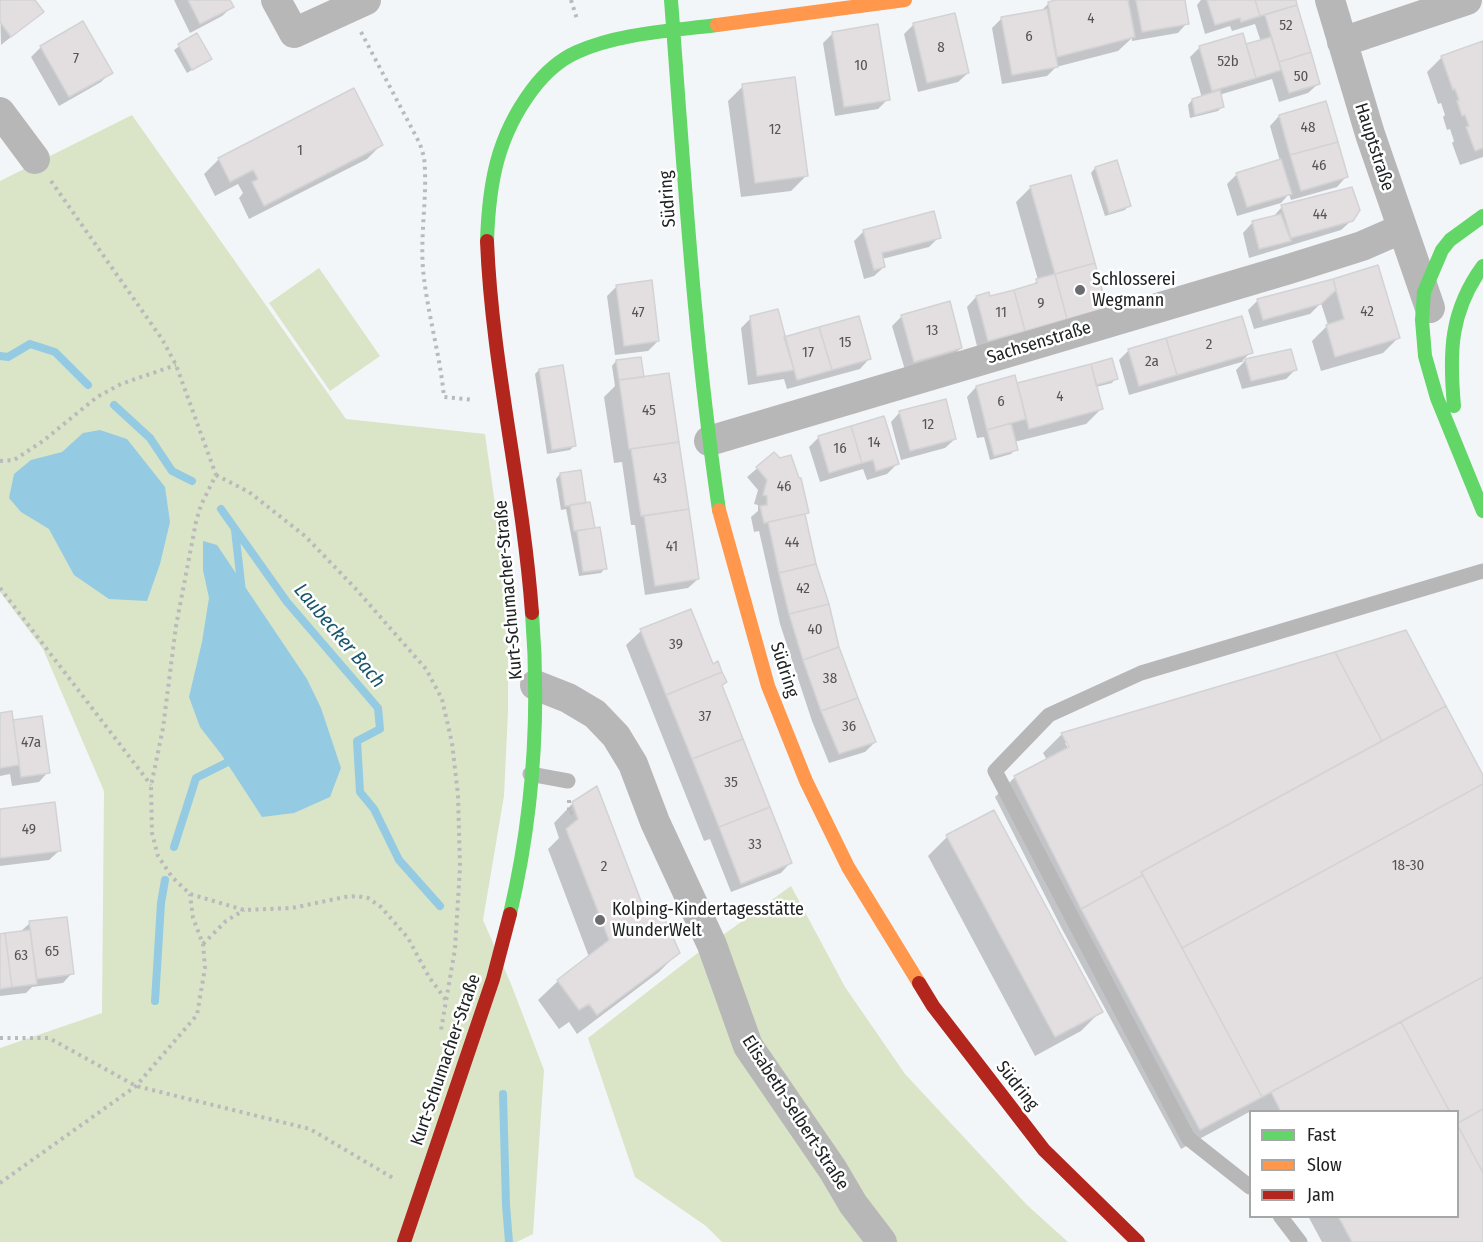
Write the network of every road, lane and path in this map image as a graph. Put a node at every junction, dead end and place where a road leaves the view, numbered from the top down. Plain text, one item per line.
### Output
1 (276, 0) edge
2 (671, 0) edge
3 (905, 0) edge
4 (1329, 0) edge
5 (1467, 0) edge
6 (356, 4) edge
7 (675, 31) junction
8 (1342, 42) junction
9 (0, 112) edge
10 (35, 159) joint
11 (1483, 216) edge
12 (1401, 229) junction
13 (1483, 266) edge
14 (1424, 292) junction
15 (1450, 359) junction
16 (176, 365) junction
17 (505, 404) junction
18 (709, 441) junction
19 (1459, 449) junction
20 (0, 462) edge
21 (216, 475) junction
22 (1483, 511) edge
23 (1483, 571) edge
24 (0, 588) edge
25 (535, 685) junction
26 (530, 774) junction
27 (568, 781) dead end
28 (151, 786) junction
29 (190, 894) junction
30 (244, 910) junction
31 (203, 944) junction
32 (446, 1000) junction
33 (0, 1038) edge
34 (440, 1038) dead end
35 (136, 1086) junction
36 (0, 1183) edge
37 (1249, 1185) edge
38 (418, 1196) junction
39 (1282, 1218) edge
40 (404, 1242) edge
41 (882, 1242) edge
42 (1138, 1242) edge
43 (1300, 1242) edge

1 - 6 street
2 - 7 street, Südring
3 - 7 street, Kurt-Schumacher-Straße
4 - 8 street, Hauptstraße
5 - 8 street
6 - 17 path
7 - 17 street, Kurt-Schumacher-Straße
7 - 18 street, Südring
8 - 12 street, Hauptstraße
9 - 10 street
10 - 16 path
11 - 14 street
12 - 14 street, Hauptstraße
12 - 18 street, Sachsenstraße
13 - 15 street
14 - 15 street, Hauptstraße
14 - 19 street, Hauptstraße
15 - 19 street, Hauptstraße
16 - 20 path
16 - 21 path
17 - 25 street, Kurt-Schumacher-Straße
18 - 42 street, Südring
19 - 22 street, Hauptstraße
21 - 28 path
21 - 32 path
23 - 37 lane
24 - 28 path
25 - 26 street, Kurt-Schumacher-Straße
25 - 41 street, Elisabeth-Selbert-Straße
26 - 27 lane
26 - 38 street, Kurt-Schumacher-Straße
28 - 29 path
29 - 30 path
29 - 31 path
30 - 31 path
30 - 32 path
31 - 35 path
32 - 34 path
33 - 35 path
35 - 36 path
35 - 38 path
38 - 40 street, Kurt-Schumacher-Straße
39 - 43 lane

